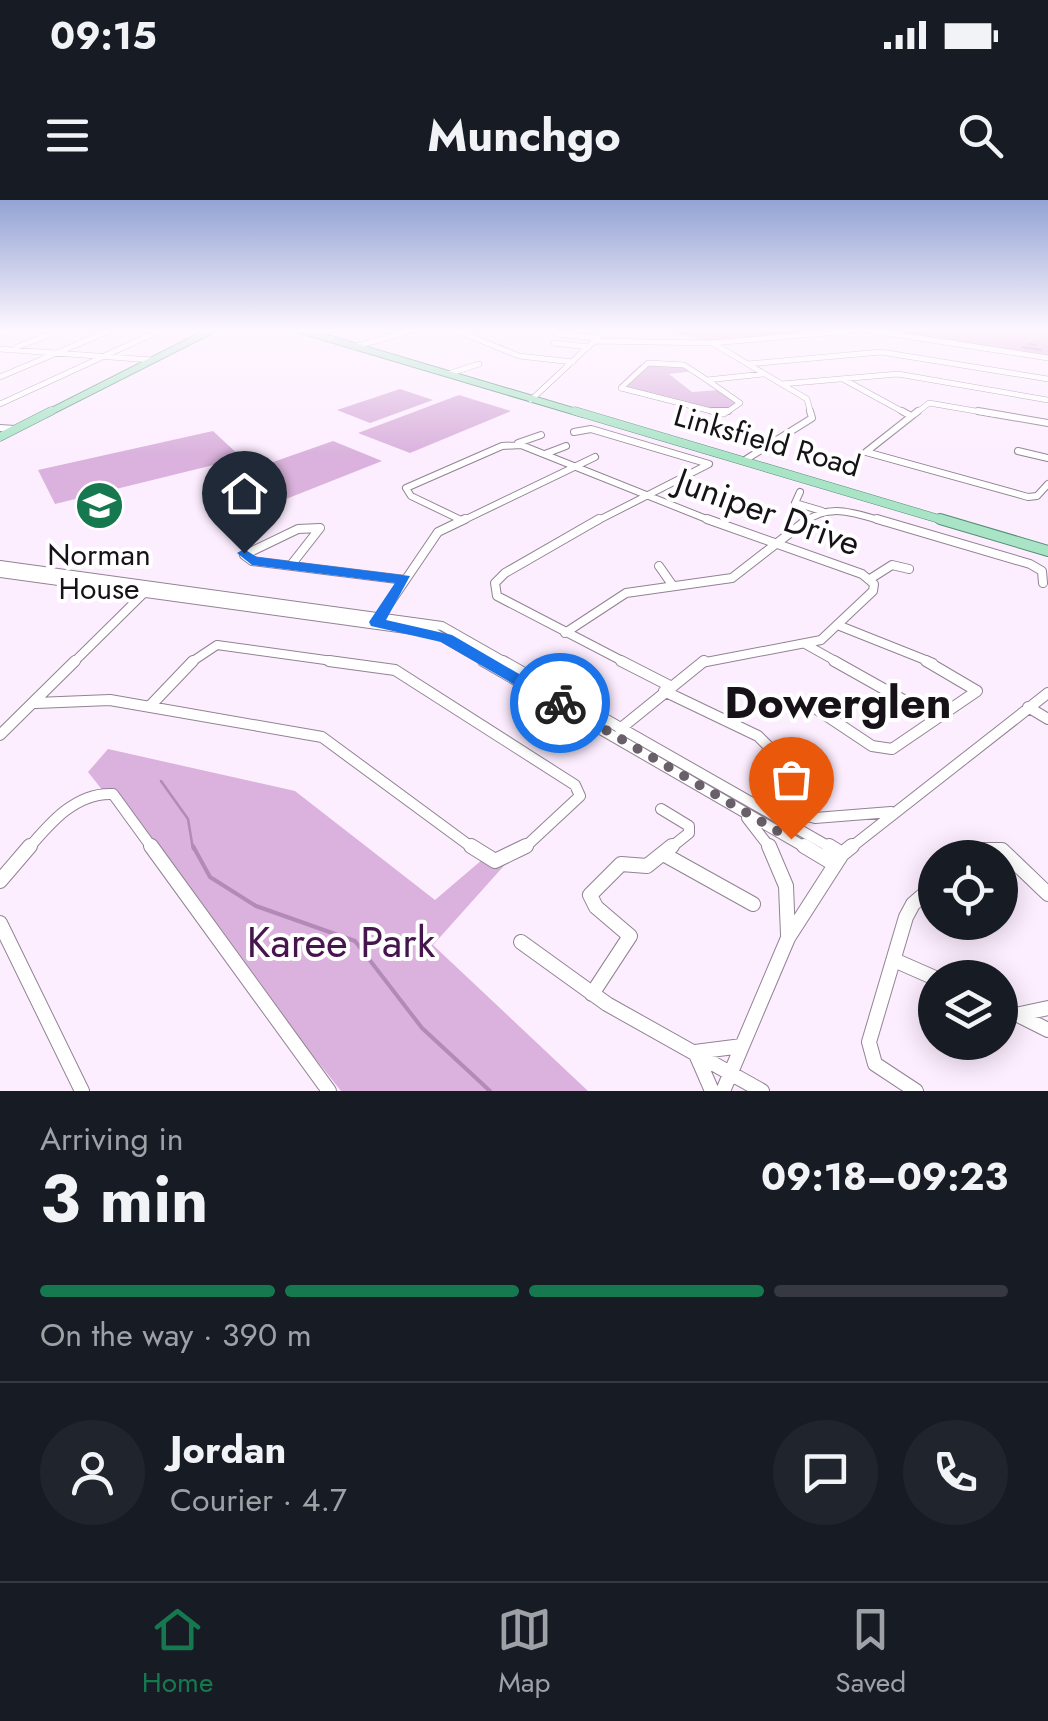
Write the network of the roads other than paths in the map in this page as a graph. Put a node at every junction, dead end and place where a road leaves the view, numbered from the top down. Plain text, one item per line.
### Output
1 (72, 372) edge
2 (129, 372) edge
3 (440, 372) edge
4 (455, 372) edge
5 (562, 372) edge
6 (639, 372) edge
7 (694, 372) edge
8 (760, 372) edge
9 (1004, 372) edge
10 (448, 374) junction
11 (764, 374) junction
12 (841, 378) junction
13 (1048, 379) edge
14 (707, 380) junction
15 (782, 384) junction
16 (531, 400) junction
17 (1048, 400) edge
18 (0, 404) edge
19 (910, 416) junction
20 (1048, 423) edge
21 (0, 428) edge
22 (15, 429) junction
23 (574, 432) dead end
24 (541, 435) dead end
25 (0, 437) edge
26 (516, 444) junction
27 (566, 446) dead end
28 (1018, 451) dead end
29 (545, 454) junction
30 (595, 457) dead end
31 (1048, 458) edge
32 (745, 460) junction
33 (572, 466) junction
34 (1048, 484) edge
35 (800, 492) dead end
36 (641, 496) junction
37 (822, 511) junction
38 (461, 520) junction
39 (777, 544) junction
40 (1048, 551) edge
41 (0, 565) edge
42 (290, 565) junction
43 (659, 566) dead end
44 (908, 569) dead end
45 (0, 574) edge
46 (870, 579) junction
47 (405, 580) junction
48 (1043, 583) dead end
49 (673, 586) junction
50 (148, 589) junction
51 (128, 590) junction
52 (166, 595) junction
53 (135, 603) junction
54 (379, 618) junction
55 (840, 626) junction
56 (565, 633) junction
57 (805, 644) junction
58 (667, 689) junction
59 (1048, 693) edge
60 (36, 703) junction
61 (150, 706) junction
62 (916, 707) junction
63 (814, 708) dead end
64 (1028, 708) junction
65 (944, 714) junction
66 (1048, 718) edge
67 (927, 724) junction
68 (619, 731) junction
69 (0, 735) edge
70 (810, 769) dead end
71 (738, 801) junction
72 (662, 809) dead end
73 (892, 812) junction
74 (665, 855) junction
75 (838, 859) junction
76 (1018, 865) edge
77 (0, 881) edge
78 (1048, 894) edge
79 (918, 900) edge
80 (753, 904) dead end
81 (0, 923) edge
82 (788, 938) junction
83 (521, 942) dead end
84 (894, 960) junction
85 (918, 971) edge
86 (592, 994) junction
87 (1048, 1008) edge
88 (1020, 1014) joint
89 (1048, 1030) edge
90 (742, 1046) junction
91 (695, 1052) junction
92 (730, 1072) junction
93 (82, 1091) edge
94 (329, 1091) edge
95 (712, 1091) edge
96 (722, 1091) edge
97 (762, 1091) edge
98 (916, 1091) edge

1 - 18 street
2 - 22 main road
3 - 10 main road, Linksfield Road
4 - 10 street
5 - 16 street
6 - 14 street
7 - 14 street
8 - 11 street
9 - 13 street
10 - 16 main road, Linksfield Road
11 - 14 street
11 - 15 street
12 - 15 street
12 - 17 street
12 - 19 street
15 - 32 street
16 - 32 main road, Linksfield Road
19 - 20 street
19 - 34 street
21 - 22 street
22 - 25 main road
23 - 36 street
24 - 26 street
26 - 29 street, Juniper Drive
26 - 38 street
27 - 29 street
28 - 31 street
29 - 33 street, Juniper Drive
30 - 33 street
32 - 40 main road, Linksfield Road
33 - 36 street, Juniper Drive
33 - 38 street
35 - 37 street
36 - 39 street, Juniper Drive
36 - 56 street
37 - 39 street
37 - 48 street
38 - 47 street
39 - 46 street, Juniper Drive
39 - 49 street
41 - 50 street
42 - 42 street
42 - 47 street
43 - 49 street
44 - 46 street
45 - 51 street
46 - 55 street, Juniper Drive
47 - 54 street
49 - 56 street
50 - 51 street
50 - 52 street
50 - 53 street
50 - 54 street
51 - 53 street
52 - 53 street
52 - 54 street
53 - 60 street
54 - 68 street
55 - 57 street, Juniper Drive
55 - 65 street
56 - 58 street
57 - 58 street, Juniper Drive
57 - 62 street
58 - 68 street, Juniper Drive
58 - 70 street
59 - 64 street
60 - 61 street
60 - 69 street
61 - 61 street
62 - 65 street
62 - 67 street
63 - 67 street
64 - 66 street
64 - 73 street
65 - 67 street
68 - 71 street
71 - 73 street
71 - 75 street
71 - 82 street
72 - 74 street
73 - 75 street
74 - 80 street
74 - 86 street
75 - 82 street
76 - 78 street
77 - 94 street
79 - 84 street
81 - 93 street
82 - 90 street
83 - 86 street
84 - 85 street
84 - 98 street
86 - 91 street
87 - 88 street
88 - 89 street
90 - 91 street
90 - 92 street
91 - 92 street
91 - 95 street
92 - 96 street
92 - 97 street

